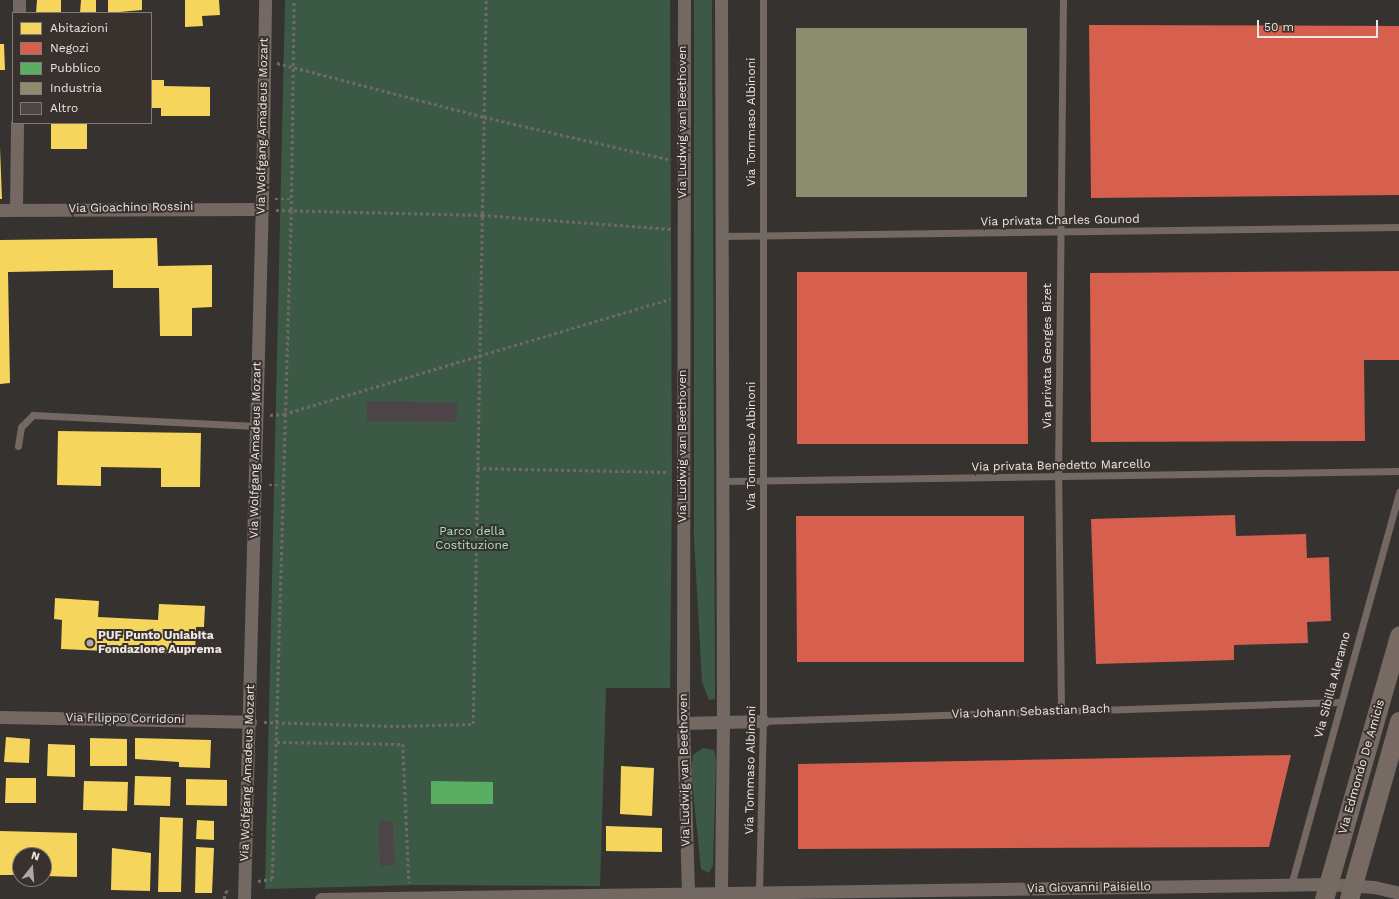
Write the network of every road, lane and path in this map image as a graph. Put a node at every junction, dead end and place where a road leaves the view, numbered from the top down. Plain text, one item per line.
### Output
1 (19, 0) edge
2 (265, 0) edge
3 (294, 0) edge
4 (486, 0) edge
5 (684, 0) edge
6 (721, 0) edge
7 (1063, 0) edge
8 (763, 1) edge
9 (19, 12) edge
10 (264, 58) junction
11 (293, 69) junction
12 (484, 117) junction
13 (17, 124) edge
14 (684, 163) junction
15 (16, 209) junction
16 (262, 209) junction
17 (0, 210) edge
18 (291, 210) junction
19 (482, 215) junction
20 (1399, 227) edge
21 (683, 230) junction
22 (1059, 232) junction
23 (763, 235) junction
24 (721, 236) junction
25 (683, 298) junction
26 (480, 355) junction
27 (284, 414) junction
28 (257, 422) junction
29 (18, 446) dead end
30 (478, 468) junction
31 (1399, 471) edge
32 (683, 472) junction
33 (1058, 476) junction
34 (723, 480) junction
35 (763, 482) junction
36 (1399, 492) edge
37 (1399, 635) edge
38 (1340, 702) junction
39 (1061, 712) junction
40 (0, 717) edge
41 (763, 721) junction
42 (1399, 721) edge
43 (250, 722) junction
44 (278, 722) junction
45 (683, 723) junction
46 (723, 723) junction
47 (277, 742) junction
48 (245, 882) junction
49 (1291, 885) junction
50 (721, 892) junction
51 (759, 892) junction
52 (1326, 892) edge
53 (688, 893) junction
54 (1351, 893) edge
55 (1399, 893) edge
56 (835, 895) edge
57 (410, 897) junction
58 (471, 898) edge
59 (224, 899) edge
60 (244, 899) edge
61 (321, 899) edge

1 - 9 street
2 - 10 street, Via Wolfgang Amadeus Mozart
3 - 11 path
4 - 12 path
5 - 14 street, Via Ludwig van Beethoven
6 - 24 street
7 - 22 lane, Via privata Georges Bizet
8 - 23 lane, Via Tommaso Albinoni
10 - 11 path
10 - 16 street, Via Wolfgang Amadeus Mozart
11 - 12 path
11 - 18 path
12 - 14 path
12 - 19 path
13 - 15 street
14 - 21 street, Via Ludwig van Beethoven
15 - 16 street, Via Gioachino Rossini
15 - 17 street, Via Gioachino Rossini
16 - 18 path
16 - 28 street, Via Wolfgang Amadeus Mozart
18 - 19 path
18 - 27 path
19 - 21 path
19 - 26 path
20 - 22 lane, Via privata Charles Gounod
21 - 25 street, Via Ludwig van Beethoven
22 - 23 lane, Via privata Charles Gounod
22 - 33 lane, Via privata Georges Bizet
23 - 24 lane, Via privata Charles Gounod
23 - 35 lane, Via Tommaso Albinoni
24 - 34 street
25 - 26 path
25 - 32 street, Via Ludwig van Beethoven
26 - 27 path
26 - 30 path
27 - 28 path
27 - 44 path
28 - 29 lane
28 - 43 street, Via Wolfgang Amadeus Mozart
30 - 32 path
30 - 44 path
31 - 33 lane, Via privata Benedetto Marcello
32 - 45 street, Via Ludwig van Beethoven
33 - 35 lane, Via privata Benedetto Marcello
33 - 39 lane, Via privata Georges Bizet
34 - 35 lane, Via privata Benedetto Marcello
34 - 46 street
35 - 41 lane, Via Tommaso Albinoni
36 - 38 lane, Via Sibilla Aleramo
37 - 52 main road, Via Edmondo De Amicis
38 - 39 lane, Via Johann Sebastian Bach
38 - 49 lane, Via Sibilla Aleramo
39 - 41 lane, Via Johann Sebastian Bach
40 - 43 street, Via Filippo Corridoni
41 - 46 street, Via Johann Sebastian Bach
41 - 51 lane, Via Tommaso Albinoni
42 - 54 main road, Via Edmondo De Amicis
43 - 44 path
43 - 48 street, Via Wolfgang Amadeus Mozart
44 - 47 path
45 - 46 street, Via Johann Sebastian Bach
45 - 53 street, Via Ludwig van Beethoven
46 - 50 street
47 - 48 path
47 - 57 path
48 - 59 path
48 - 60 street, Via Wolfgang Amadeus Mozart
49 - 52 street, Via Giovanni Paisiello
49 - 56 street, Via Giovanni Paisiello
50 - 51 street, Via Giovanni Paisiello
50 - 53 street, Via Giovanni Paisiello
51 - 56 street, Via Giovanni Paisiello
52 - 54 street, Via Giovanni Paisiello
53 - 58 street, Via Giovanni Paisiello
54 - 55 street, Via Giovanni Paisiello
57 - 58 street, Via Giovanni Paisiello
57 - 61 street, Via Giovanni Paisiello

